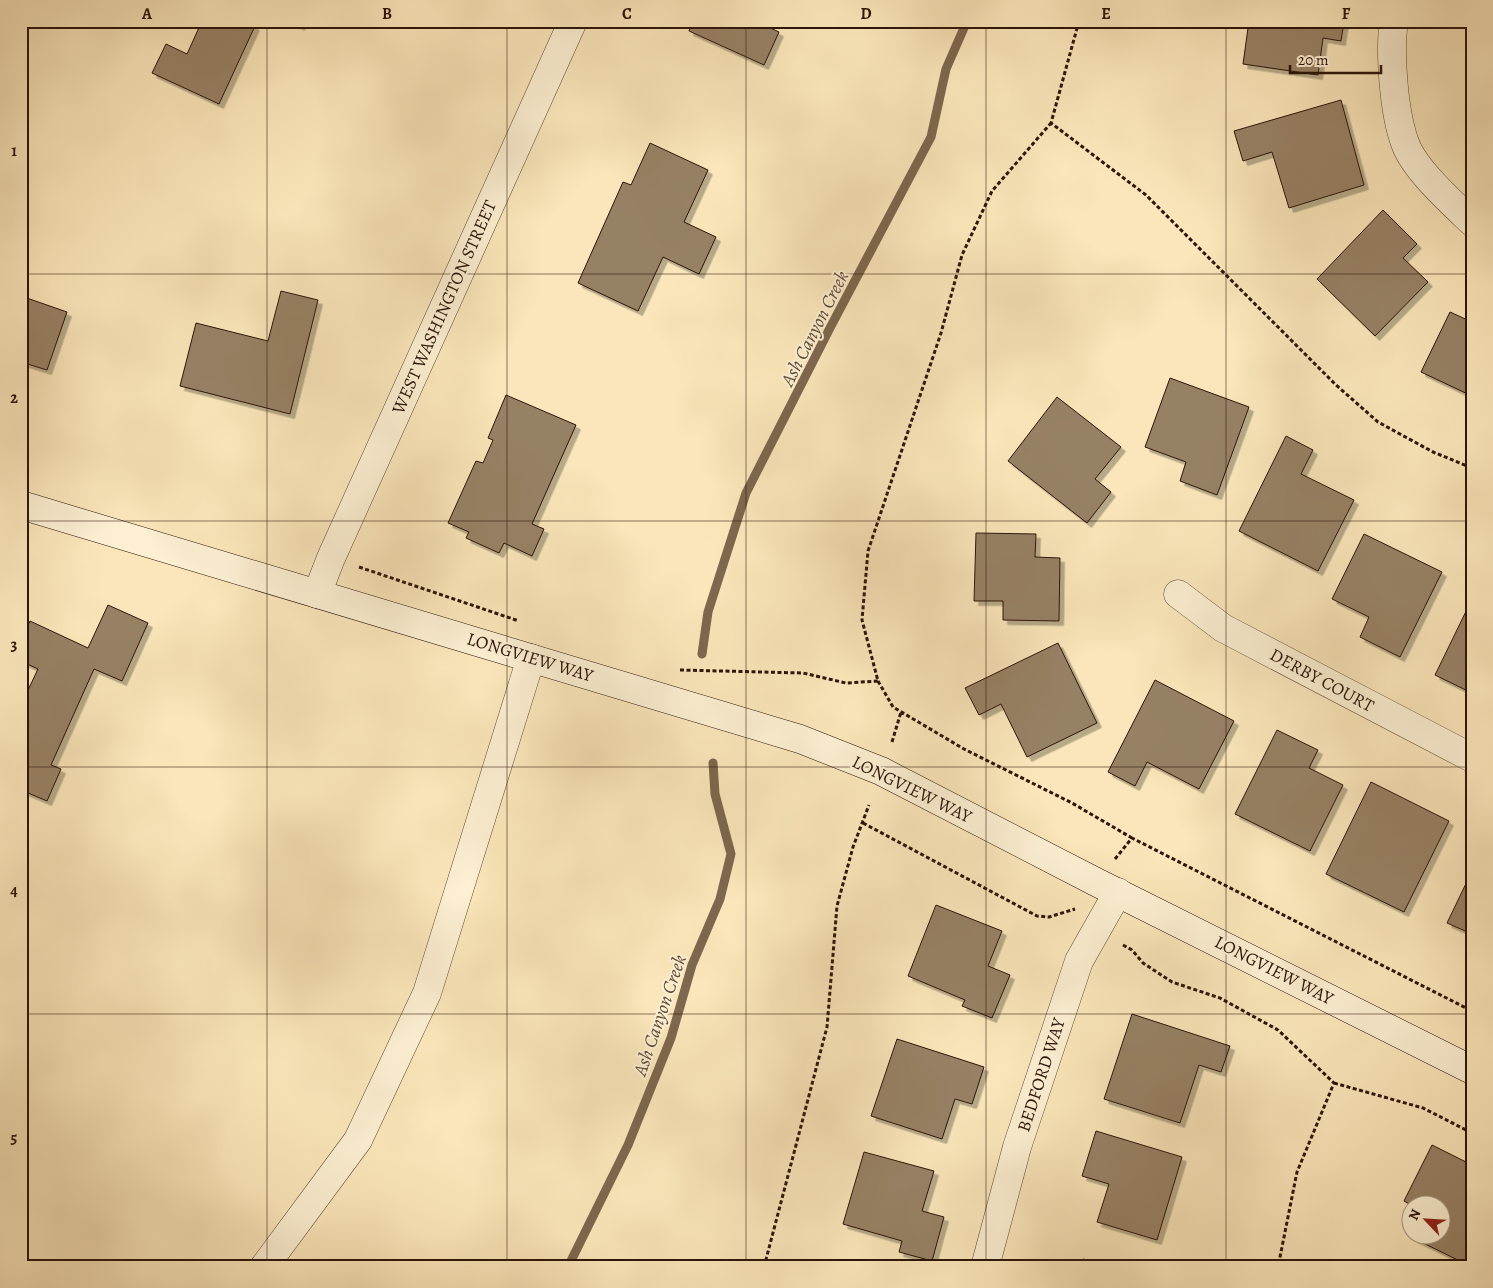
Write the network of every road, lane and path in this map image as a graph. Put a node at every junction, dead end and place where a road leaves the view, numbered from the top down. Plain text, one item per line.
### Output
1 (573, 21) edge
2 (1079, 21) edge
3 (1394, 21) edge
4 (1051, 123) junction
5 (1472, 222) edge
6 (1472, 468) edge
7 (21, 505) edge
8 (331, 558) junction
9 (317, 594) junction
10 (1178, 594) dead end
11 (525, 623) dead end
12 (531, 658) junction
13 (674, 670) dead end
14 (878, 681) junction
15 (901, 712) junction
16 (892, 742) dead end
17 (1472, 758) edge
18 (869, 806) dead end
19 (1132, 838) dead end
20 (1118, 892) junction
21 (1058, 914) dead end
22 (1094, 930) junction
23 (1472, 1070) edge
24 (1334, 1083) junction
25 (1472, 1133) edge
26 (264, 1267) edge
27 (764, 1267) edge
28 (984, 1267) edge
29 (1278, 1267) edge

1 - 8 street, WEST WASHINGTON STREET
2 - 4 path
3 - 5 street
4 - 6 path
4 - 14 path
7 - 9 street, LONGVIEW WAY
8 - 9 street, WEST WASHINGTON STREET
8 - 11 path
9 - 12 street, LONGVIEW WAY
10 - 17 street, DERBY COURT
12 - 20 street, LONGVIEW WAY
12 - 26 street
13 - 14 path
14 - 15 path
15 - 16 path
15 - 19 path
18 - 27 path
20 - 22 street, BEDFORD WAY
20 - 23 street, LONGVIEW WAY
21 - 22 path
22 - 24 path
22 - 28 street, BEDFORD WAY
24 - 25 path
24 - 29 path

